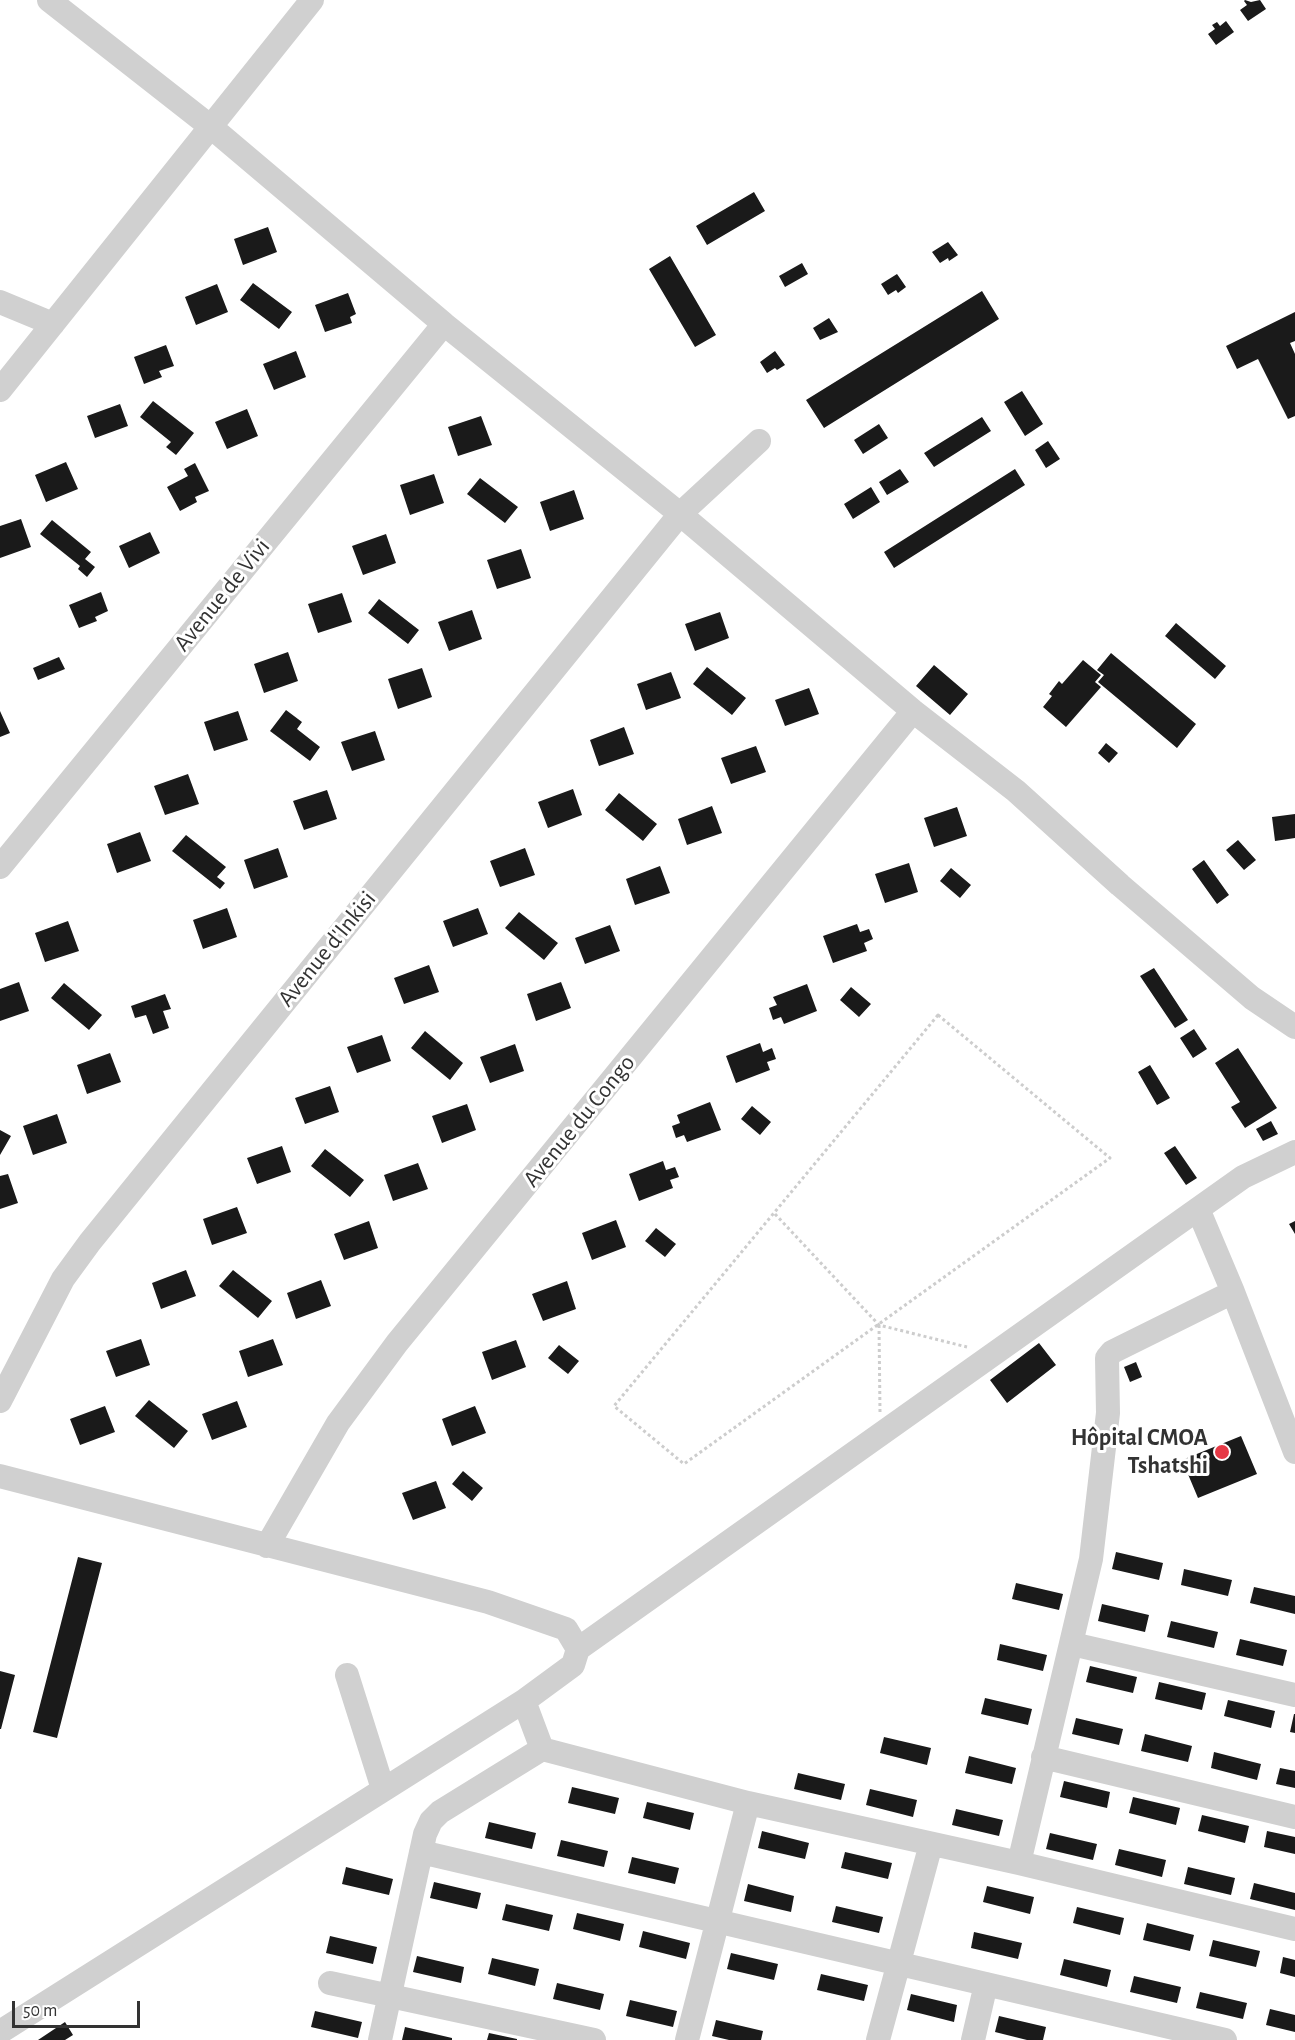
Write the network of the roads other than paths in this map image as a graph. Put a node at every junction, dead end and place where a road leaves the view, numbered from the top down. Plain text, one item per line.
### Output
1 (48, 0) edge
2 (312, 0) edge
3 (211, 127) junction
4 (0, 303) edge
5 (53, 324) junction
6 (444, 324) junction
7 (0, 390) edge
8 (759, 441) dead end
9 (680, 514) junction
10 (913, 711) junction
11 (0, 867) edge
12 (1295, 1027) edge
13 (1295, 1152) edge
14 (1198, 1209) junction
15 (1233, 1292) junction
16 (0, 1401) edge
17 (1295, 1452) edge
18 (0, 1476) edge
19 (267, 1546) junction
20 (1072, 1644) junction
21 (578, 1648) junction
22 (347, 1675) dead end
23 (1295, 1695) edge
24 (524, 1701) junction
25 (542, 1749) junction
26 (1043, 1757) junction
27 (383, 1788) junction
28 (748, 1803) junction
29 (1295, 1817) edge
30 (931, 1844) junction
31 (422, 1852) junction
32 (1019, 1863) junction
33 (717, 1920) junction
34 (1295, 1929) edge
35 (898, 1962) junction
36 (330, 1983) dead end
37 (986, 1984) junction
38 (390, 1995) junction
39 (0, 2032) edge
40 (529, 2033) edge
41 (380, 2040) edge
42 (594, 2040) edge
43 (687, 2040) edge
44 (878, 2040) edge
45 (973, 2040) edge
46 (1225, 2040) edge

1 - 3 street
2 - 3 street
3 - 5 street
3 - 6 street
4 - 5 street
5 - 7 street
6 - 9 street
6 - 11 street, Avenue de Vivi
8 - 9 street, Avenue d'Inkisi
9 - 10 street
9 - 16 street, Avenue d'Inkisi
10 - 12 street
10 - 19 street, Avenue du Congo
13 - 14 street
14 - 15 street
14 - 21 street
15 - 17 street
15 - 20 street
18 - 19 street
19 - 21 street
20 - 23 street
20 - 26 street
21 - 24 street
22 - 27 street
24 - 25 street
24 - 27 street
25 - 28 street
25 - 31 street
26 - 29 street
26 - 32 street
27 - 39 street
28 - 30 street
28 - 33 street
30 - 32 street
30 - 35 street
31 - 33 street
31 - 38 street
32 - 34 street
33 - 35 street
33 - 43 street
35 - 37 street
35 - 44 street
36 - 38 street
37 - 45 street
37 - 46 street
38 - 40 street
38 - 41 street
40 - 42 street

